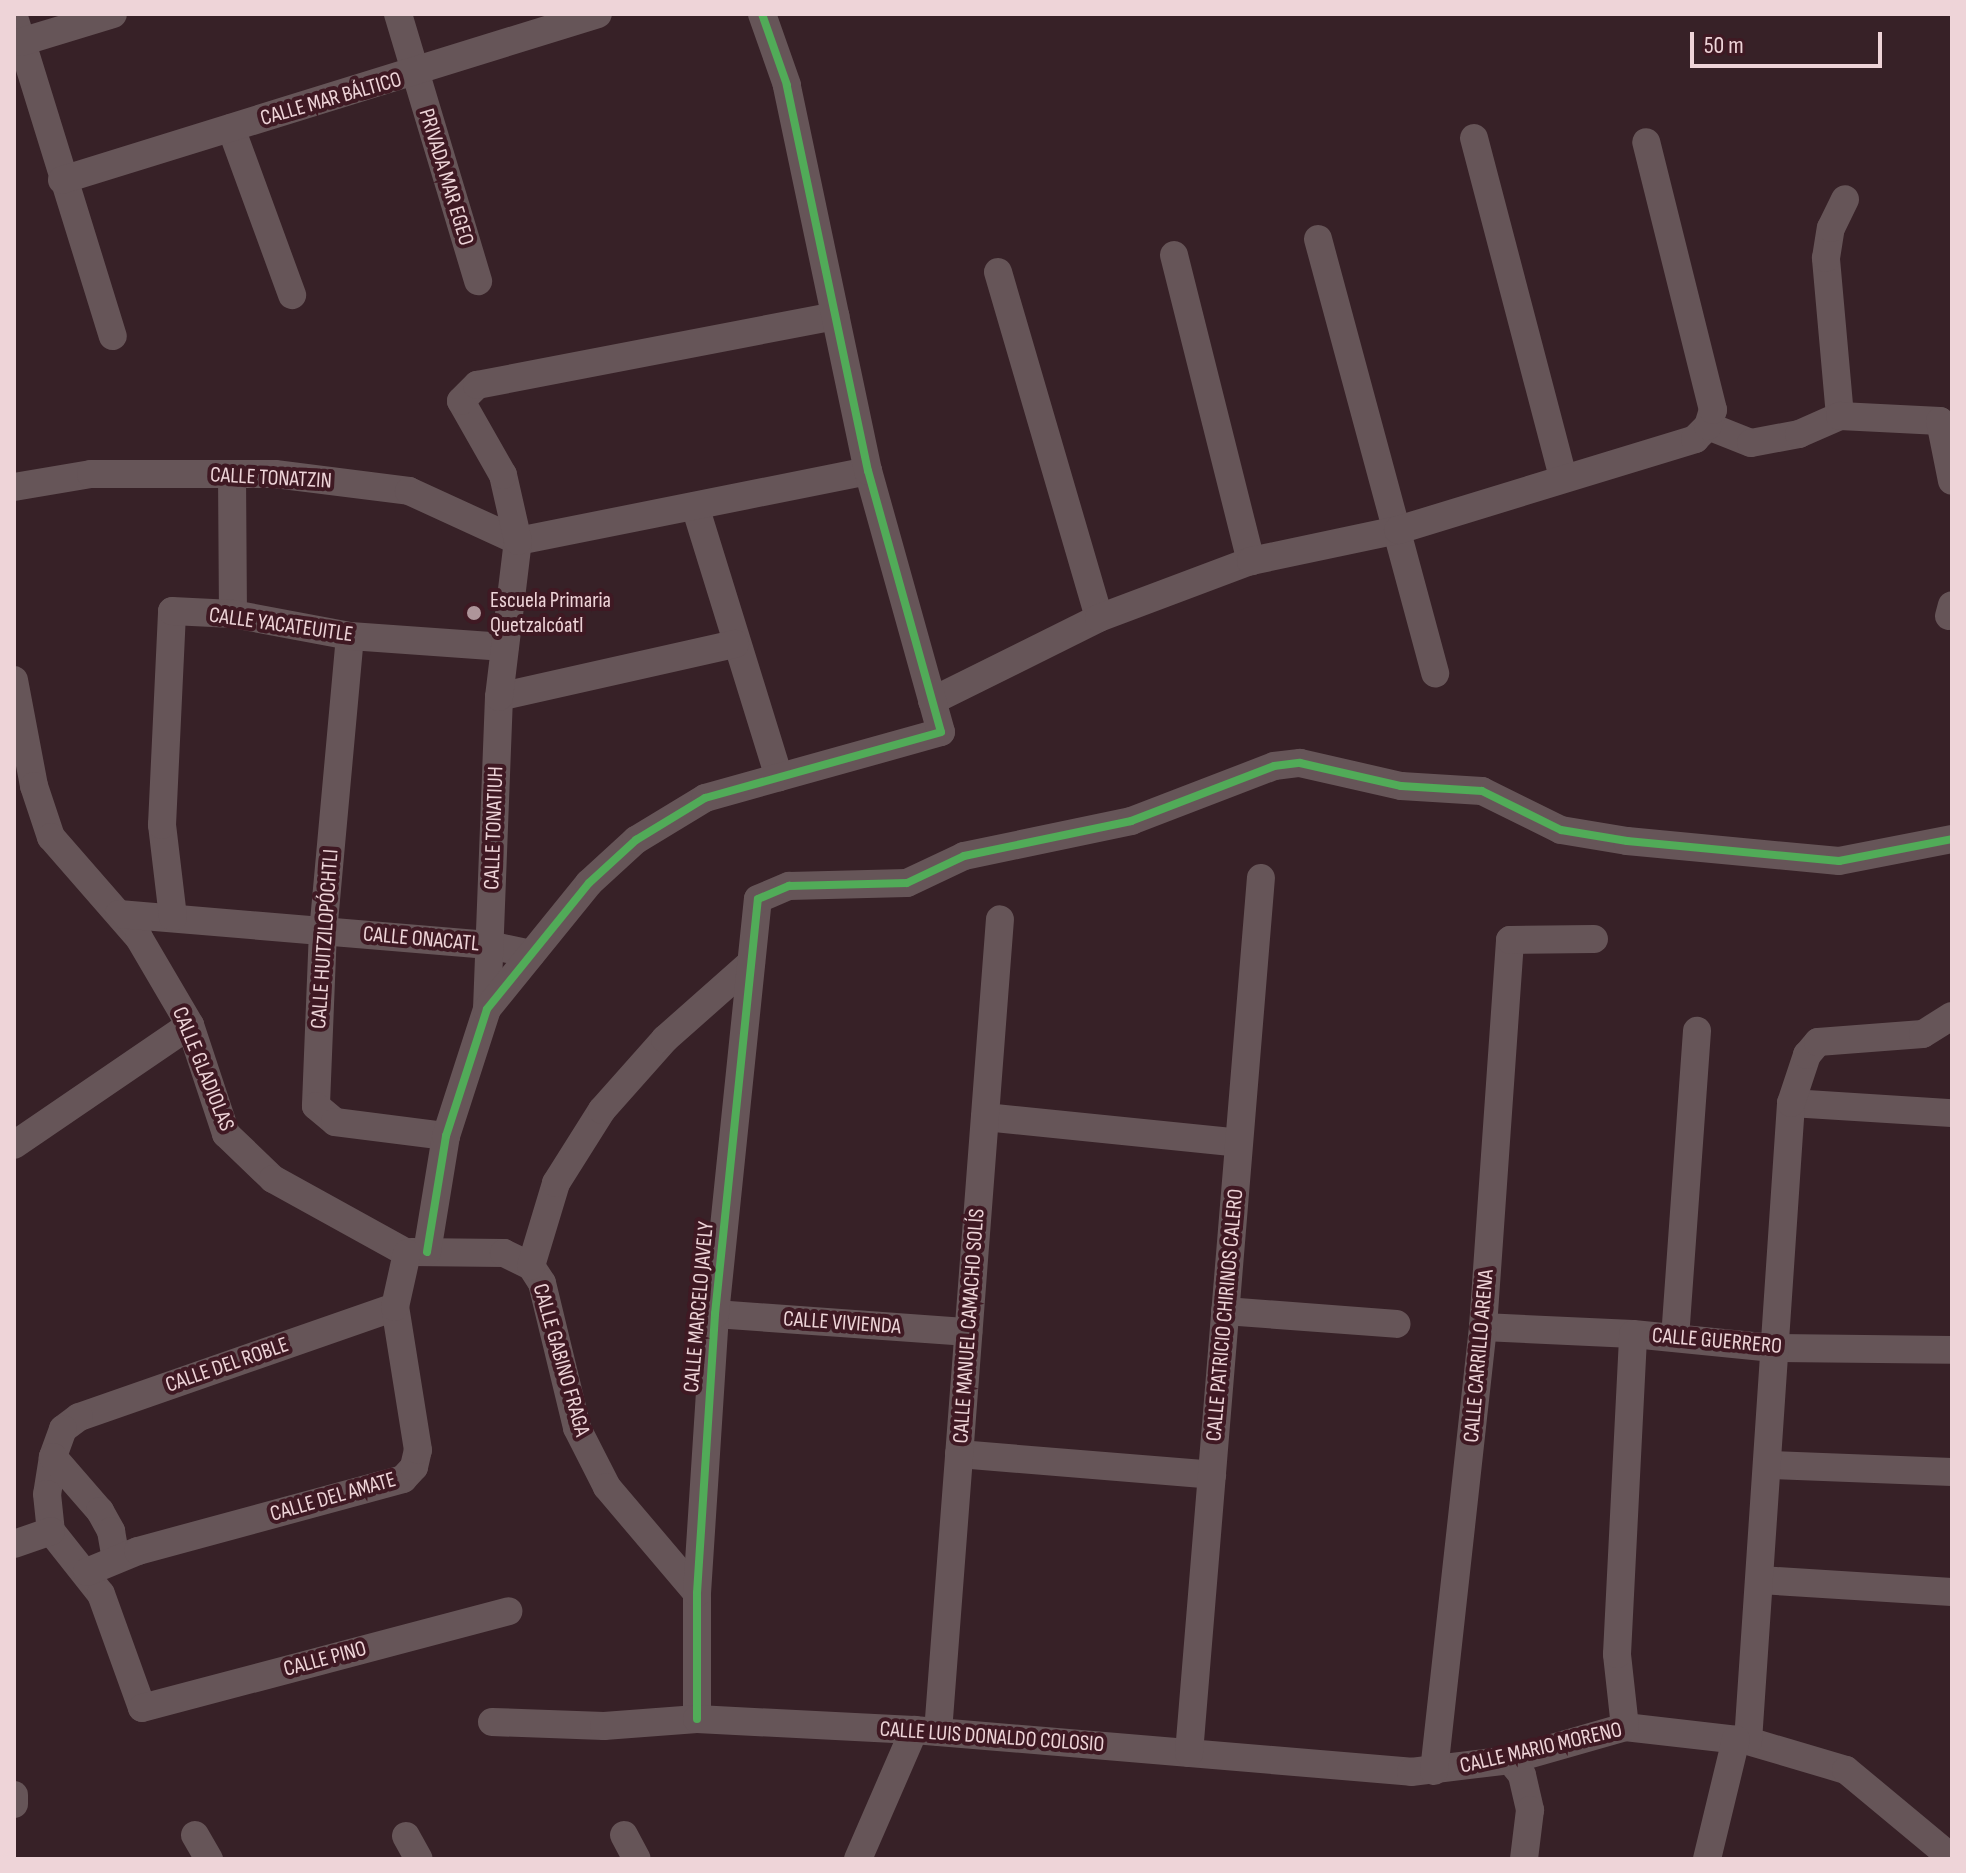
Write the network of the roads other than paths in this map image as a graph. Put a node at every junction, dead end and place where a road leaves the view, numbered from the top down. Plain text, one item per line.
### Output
1 (113, 14) edge
2 (398, 14) edge
3 (598, 14) edge
4 (762, 14) edge
5 (18, 29) edge
6 (415, 74) junction
7 (231, 128) junction
8 (1474, 138) dead end
9 (1646, 142) dead end
10 (62, 180) junction
11 (1845, 199) dead end
12 (1318, 239) dead end
13 (1174, 255) dead end
14 (998, 272) dead end
15 (478, 281) dead end
16 (292, 295) dead end
17 (835, 316) junction
18 (113, 336) dead end
19 (1840, 416) junction
20 (1708, 426) junction
21 (868, 471) junction
22 (232, 474) junction
23 (1563, 477) junction
24 (1952, 481) edge
25 (14, 487) edge
26 (695, 506) junction
27 (1398, 530) junction
28 (518, 541) junction
29 (1251, 561) junction
30 (233, 614) junction
31 (1099, 618) junction
32 (350, 636) junction
33 (735, 644) junction
34 (505, 647) junction
35 (1435, 674) dead end
36 (14, 680) edge
37 (499, 697) junction
38 (932, 701) junction
39 (779, 777) junction
40 (24, 788) edge
41 (1952, 839) edge
42 (1261, 878) dead end
43 (119, 914) junction
44 (173, 917) junction
45 (1000, 919) dead end
46 (323, 930) junction
47 (1594, 939) dead end
48 (489, 945) junction
49 (531, 954) junction
50 (751, 963) junction
51 (487, 1009) junction
52 (1952, 1016) edge
53 (190, 1025) junction
54 (1697, 1031) dead end
55 (1791, 1103) junction
56 (1952, 1113) edge
57 (985, 1117) junction
58 (446, 1136) junction
59 (1239, 1143) junction
60 (14, 1145) edge
61 (417, 1252) junction
62 (531, 1266) junction
63 (395, 1307) junction
64 (1225, 1311) junction
65 (715, 1314) junction
66 (1397, 1324) dead end
67 (1483, 1327) junction
68 (968, 1332) junction
69 (1633, 1334) junction
70 (1675, 1338) junction
71 (1773, 1348) junction
72 (1952, 1350) edge
73 (959, 1454) junction
74 (53, 1457) junction
75 (1769, 1465) junction
76 (1952, 1472) edge
77 (1212, 1475) junction
78 (51, 1531) junction
79 (14, 1544) edge
80 (116, 1560) junction
81 (87, 1572) junction
82 (1760, 1580) junction
83 (1952, 1592) edge
84 (697, 1593) junction
85 (508, 1611) dead end
86 (697, 1719) junction
87 (492, 1722) dead end
88 (1625, 1727) junction
89 (926, 1731) junction
90 (1742, 1740) junction
91 (1189, 1753) junction
92 (1510, 1760) junction
93 (1434, 1771) junction
94 (195, 1835) dead end
95 (1951, 1854) edge
96 (209, 1859) edge
97 (858, 1859) edge
98 (1524, 1859) edge
99 (1707, 1859) edge

1 - 5 street
2 - 6 street, PRIVADA MAR EGEO
3 - 6 street, CALLE MAR BÁLTICO
4 - 17 street
5 - 10 street
6 - 7 street, CALLE MAR BÁLTICO
6 - 15 street, PRIVADA MAR EGEO
7 - 10 street, CALLE MAR BÁLTICO
7 - 16 street
8 - 23 street
9 - 20 street
10 - 18 street
11 - 19 street
12 - 27 street
13 - 29 street
14 - 31 street
17 - 21 street
17 - 28 street, CALLE TONATIUH
19 - 20 street
19 - 24 street
20 - 23 street
21 - 26 street
21 - 38 street
22 - 25 street, CALLE TONATZIN
22 - 28 street, CALLE TONATZIN
22 - 30 street
23 - 27 street
26 - 28 street
26 - 33 street
27 - 29 street
27 - 35 street
28 - 34 street, CALLE TONATIUH
29 - 31 street
30 - 32 street, CALLE YACATEUITLE
30 - 44 street, CALLE YACATEUITLE
31 - 38 street
32 - 34 street, CALLE YACATEUITLE
32 - 46 street, CALLE HUITZILOPÓCHTLI
33 - 37 street
33 - 39 street
34 - 37 street, CALLE TONATIUH
36 - 40 street, CALLE GLADIOLAS
37 - 48 street, CALLE TONATIUH
38 - 39 street
39 - 49 street
40 - 43 street, CALLE GLADIOLAS
41 - 50 street, CALLE MARCELO JAVELY
42 - 59 street, CALLE PATRICIO CHIRINOS CALERO
43 - 44 street, CALLE ONACATL
43 - 53 street, CALLE GLADIOLAS
44 - 46 street, CALLE ONACATL
45 - 57 street, CALLE MANUEL CAMACHO SOLÍS
46 - 48 street, CALLE ONACATL
46 - 58 street, CALLE HUITZILOPÓCHTLI
47 - 67 street, CALLE CARRILLO ARENA
48 - 49 street, CALLE ONACATL
48 - 51 street, CALLE TONATIUH
49 - 51 street
50 - 62 street
50 - 65 street, CALLE MARCELO JAVELY
51 - 58 street, CALLE DEL AMATE
52 - 55 street
53 - 60 street
53 - 61 street, CALLE GLADIOLAS
54 - 70 street
55 - 56 street
55 - 71 street
57 - 59 street
57 - 68 street, CALLE MANUEL CAMACHO SOLÍS
58 - 61 street, CALLE DEL AMATE
59 - 64 street, CALLE PATRICIO CHIRINOS CALERO
61 - 62 street, CALLE GABINO FRAGA
61 - 63 street, CALLE DEL AMATE
62 - 84 street, CALLE GABINO FRAGA
63 - 74 street, CALLE DEL ROBLE
63 - 80 street, CALLE DEL AMATE
64 - 66 street
64 - 77 street, CALLE PATRICIO CHIRINOS CALERO
65 - 68 street, CALLE VIVIENDA
65 - 84 street, CALLE MARCELO JAVELY
67 - 69 street, CALLE GUERRERO
67 - 93 street, CALLE CARRILLO ARENA
68 - 73 street, CALLE MANUEL CAMACHO SOLÍS
69 - 70 street, CALLE GUERRERO
69 - 88 street
70 - 71 street, CALLE GUERRERO
71 - 72 street, CALLE GUERRERO
71 - 75 street
73 - 77 street
73 - 89 street, CALLE MANUEL CAMACHO SOLÍS
74 - 78 street
74 - 80 street
75 - 76 street
75 - 82 street
77 - 91 street, CALLE PATRICIO CHIRINOS CALERO
78 - 79 street
78 - 81 street
80 - 81 street, CALLE DEL AMATE
81 - 85 street, CALLE PINO
82 - 83 street
82 - 90 street
84 - 86 street, CALLE MARCELO JAVELY
86 - 87 street, CALLE LUIS DONALDO COLOSIO
86 - 89 street, CALLE LUIS DONALDO COLOSIO
88 - 90 street, CALLE MARIO MORENO
88 - 92 street, CALLE MARIO MORENO
89 - 91 street, CALLE LUIS DONALDO COLOSIO
89 - 97 street, CALLE MANUEL CAMACHO SOLÍS
90 - 95 street, CALLE MARIO MORENO
90 - 99 street
91 - 93 street, CALLE LUIS DONALDO COLOSIO
92 - 93 street, CALLE MARIO MORENO
92 - 98 street
94 - 96 street

